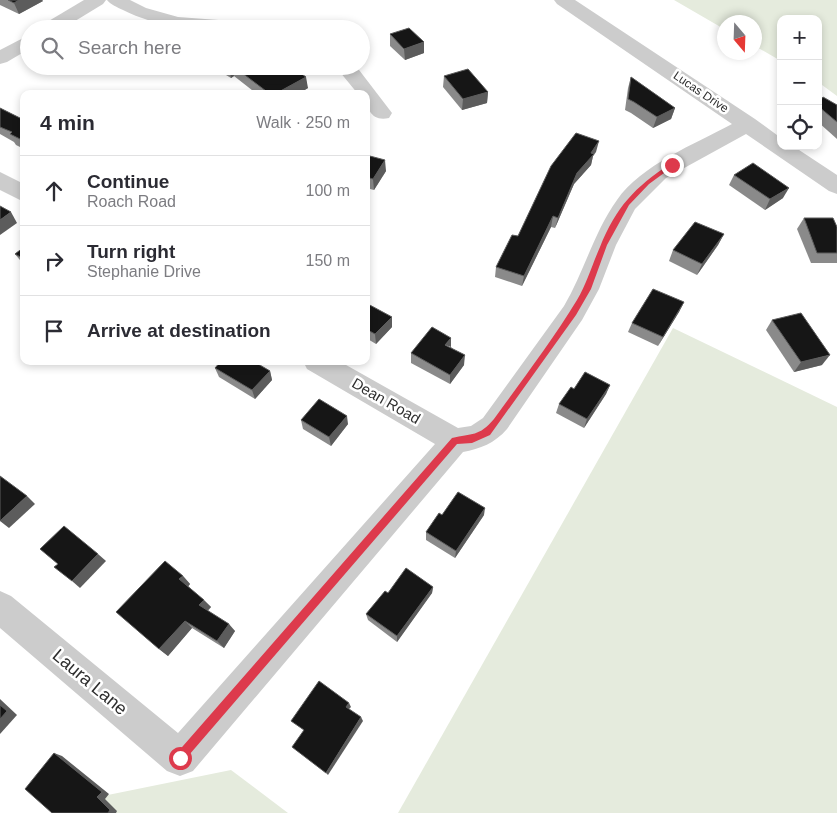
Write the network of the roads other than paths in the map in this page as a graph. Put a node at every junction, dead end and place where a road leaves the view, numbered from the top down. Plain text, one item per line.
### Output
1 (97, 0) edge
2 (116, 0) edge
3 (563, 0) edge
4 (64, 20) edge
5 (170, 20) edge
6 (20, 46) edge
7 (0, 58) edge
8 (353, 75) edge
9 (365, 90) edge
10 (370, 96) edge
11 (382, 113) dead end
12 (748, 124) junction
13 (0, 180) edge
14 (837, 186) edge
15 (20, 192) edge
16 (323, 365) edge
17 (455, 441) junction
18 (0, 607) edge

1 - 4 street
2 - 5 street
3 - 12 street, Lucas Drive
6 - 7 street
8 - 9 street
10 - 11 street
12 - 14 street, Lucas Drive
12 - 17 street
13 - 15 street
16 - 17 street, Dean Road
17 - 18 street, Laura Lane

